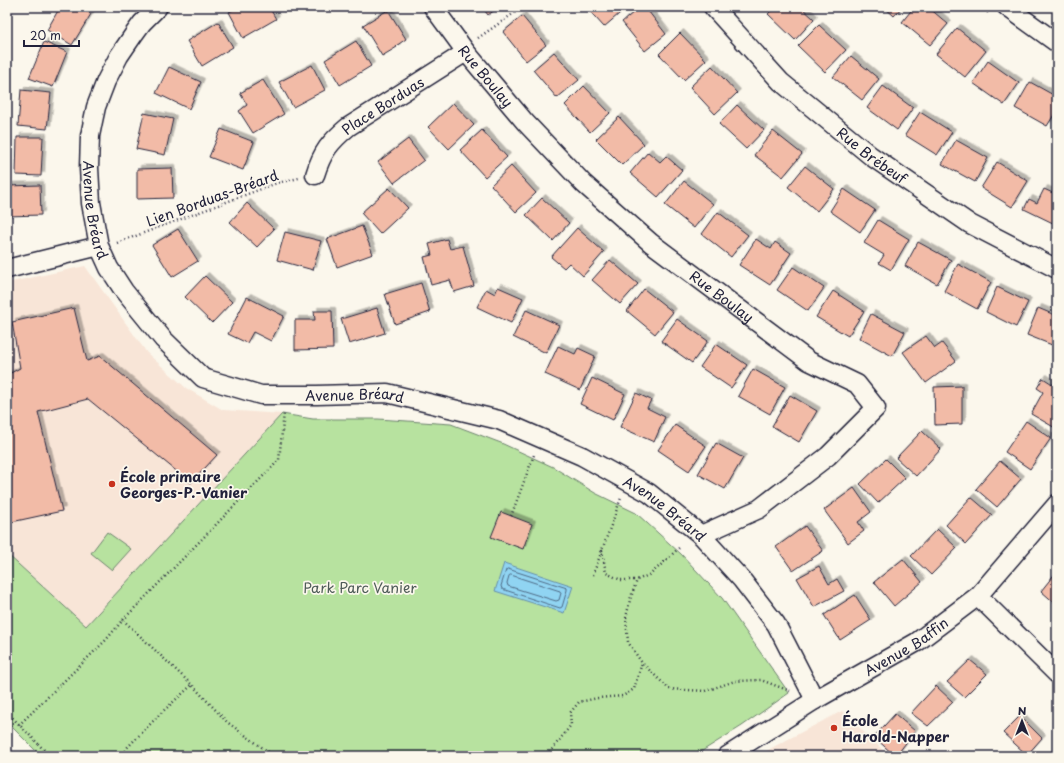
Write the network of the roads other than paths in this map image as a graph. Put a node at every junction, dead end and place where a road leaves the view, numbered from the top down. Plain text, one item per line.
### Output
1 (158, 7) edge
2 (433, 7) edge
3 (713, 7) edge
4 (1007, 7) edge
5 (1057, 43) edge
6 (466, 52) junction
7 (315, 175) road end
8 (99, 246) junction
9 (7, 269) edge
10 (1057, 269) edge
11 (1057, 504) edge
12 (701, 535) junction
13 (978, 596) junction
14 (1057, 674) edge
15 (815, 700) junction
16 (726, 756) edge

1 - 8 street, Avenue Bréard
2 - 6 street, Rue Boulay
3 - 10 street, Rue Brébeuf
4 - 5 street
6 - 7 street, Place Borduas
6 - 12 street, Rue Boulay
8 - 9 street
8 - 12 street, Avenue Bréard
11 - 13 street, Avenue Baffin
12 - 15 street, Avenue Bréard
13 - 14 street
13 - 15 street, Avenue Baffin
15 - 16 street, Avenue Baffin

